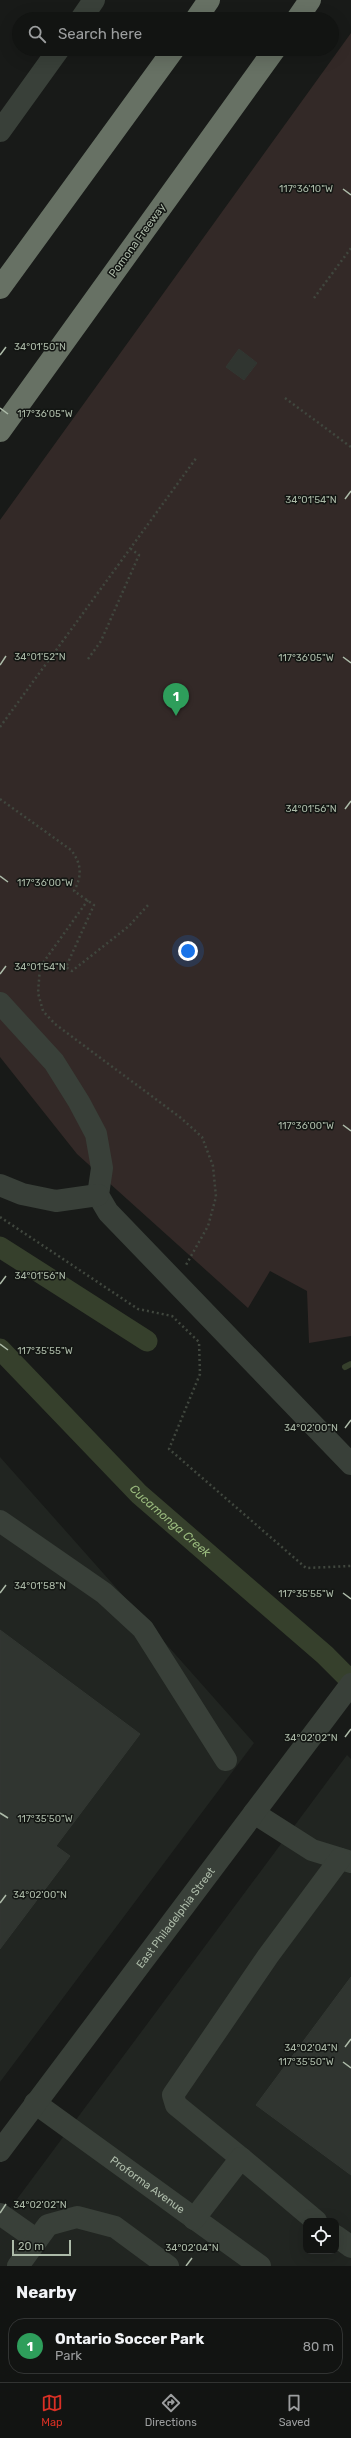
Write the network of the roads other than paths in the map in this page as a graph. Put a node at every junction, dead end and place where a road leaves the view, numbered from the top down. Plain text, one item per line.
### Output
1 (94, 0) edge
2 (210, 0) edge
3 (310, 0) edge
4 (86, 12) edge
5 (201, 12) edge
6 (301, 12) edge
7 (54, 56) edge
8 (169, 56) edge
9 (270, 56) edge
10 (0, 131) edge
11 (0, 288) edge
12 (0, 431) edge
13 (0, 1003) edge
14 (0, 1185) edge
15 (98, 1195) junction
16 (351, 1464) edge
17 (0, 1521) edge
18 (351, 1684) edge
19 (226, 1760) dead end
20 (254, 1813) junction
21 (346, 1860) edge
22 (35, 2103) junction
23 (0, 2151) edge
24 (241, 2158) junction
25 (0, 2214) edge
26 (312, 2218) edge
27 (194, 2219) junction
28 (339, 2238) edge
29 (37, 2240) junction
30 (351, 2247) edge
31 (18, 2266) edge
32 (168, 2266) edge
33 (260, 2266) edge

1 - 4 street
2 - 5 highway
3 - 6 highway
7 - 10 street
8 - 11 highway
9 - 12 highway, Pomona Freeway
13 - 15 street
14 - 15 street
15 - 16 street
17 - 19 street
18 - 20 street, East Philadelphia Street
20 - 21 street
20 - 22 street, East Philadelphia Street
21 - 24 street
22 - 23 street, East Philadelphia Street
22 - 27 street, Proforma Avenue
24 - 26 street
24 - 27 street
25 - 29 street
27 - 33 street, Proforma Avenue
28 - 30 street
29 - 31 street
29 - 32 street

